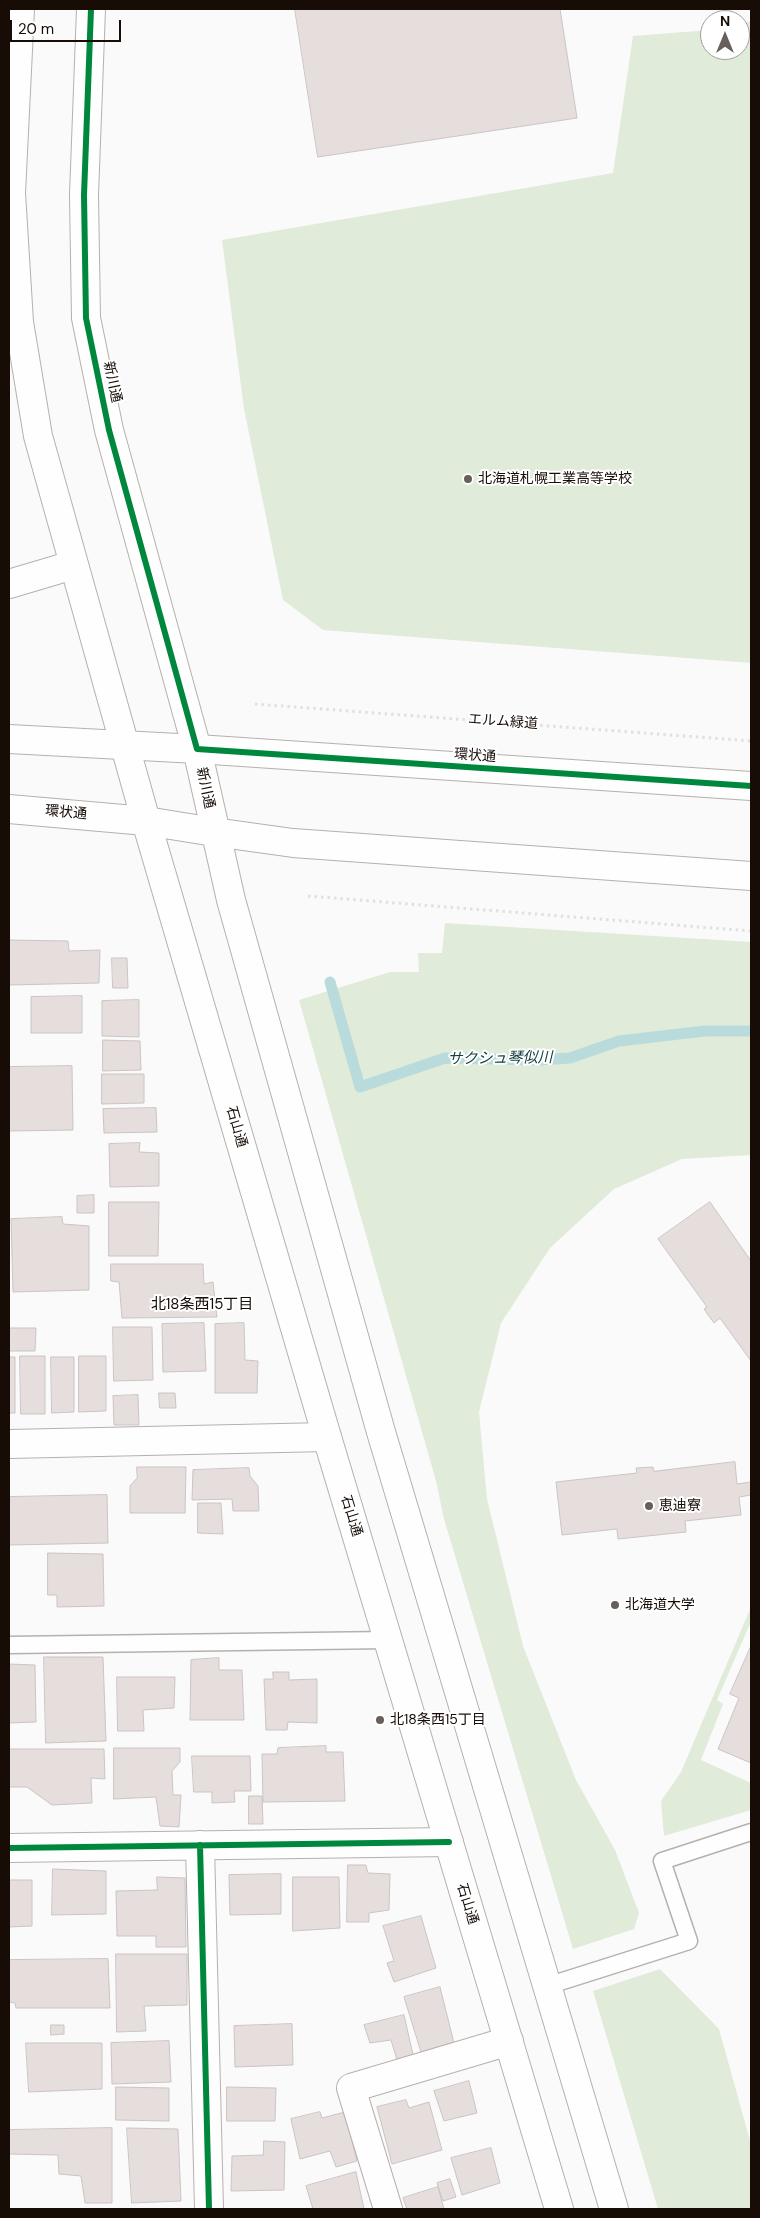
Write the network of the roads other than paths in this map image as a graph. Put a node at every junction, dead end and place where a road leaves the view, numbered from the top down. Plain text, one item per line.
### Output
1 (20, 9) edge
2 (91, 9) edge
3 (14, 322) edge
4 (73, 565) junction
5 (9, 584) edge
6 (9, 738) edge
7 (126, 745) junction
8 (197, 749) junction
9 (751, 786) edge
10 (9, 809) edge
11 (146, 821) junction
12 (214, 832) junction
13 (751, 876) edge
14 (327, 1437) junction
15 (9, 1444) edge
16 (388, 1640) junction
17 (9, 1645) edge
18 (751, 1832) edge
19 (449, 1842) junction
20 (200, 1845) junction
21 (9, 1848) edge
22 (547, 1986) junction
23 (508, 2041) junction
24 (209, 2209) edge
25 (388, 2209) edge
26 (559, 2209) edge
27 (614, 2209) edge

1 - 3 street
2 - 8 street, 新川通
3 - 4 street
4 - 5 street
4 - 7 street
6 - 7 street, 環状通
7 - 8 street, 環状通
7 - 11 street
8 - 9 street, 環状通
8 - 12 street, 新川通
10 - 11 street, 環状通
11 - 12 street, 環状通
11 - 14 street, 石山通
12 - 13 street, 環状通
12 - 22 street
14 - 15 street
14 - 16 street, 石山通
16 - 17 lane
16 - 19 street, 石山通
18 - 22 lane
19 - 20 street
19 - 23 street, 石山通
20 - 21 street
20 - 24 street
22 - 27 street
23 - 25 street
23 - 26 street, 石山通

